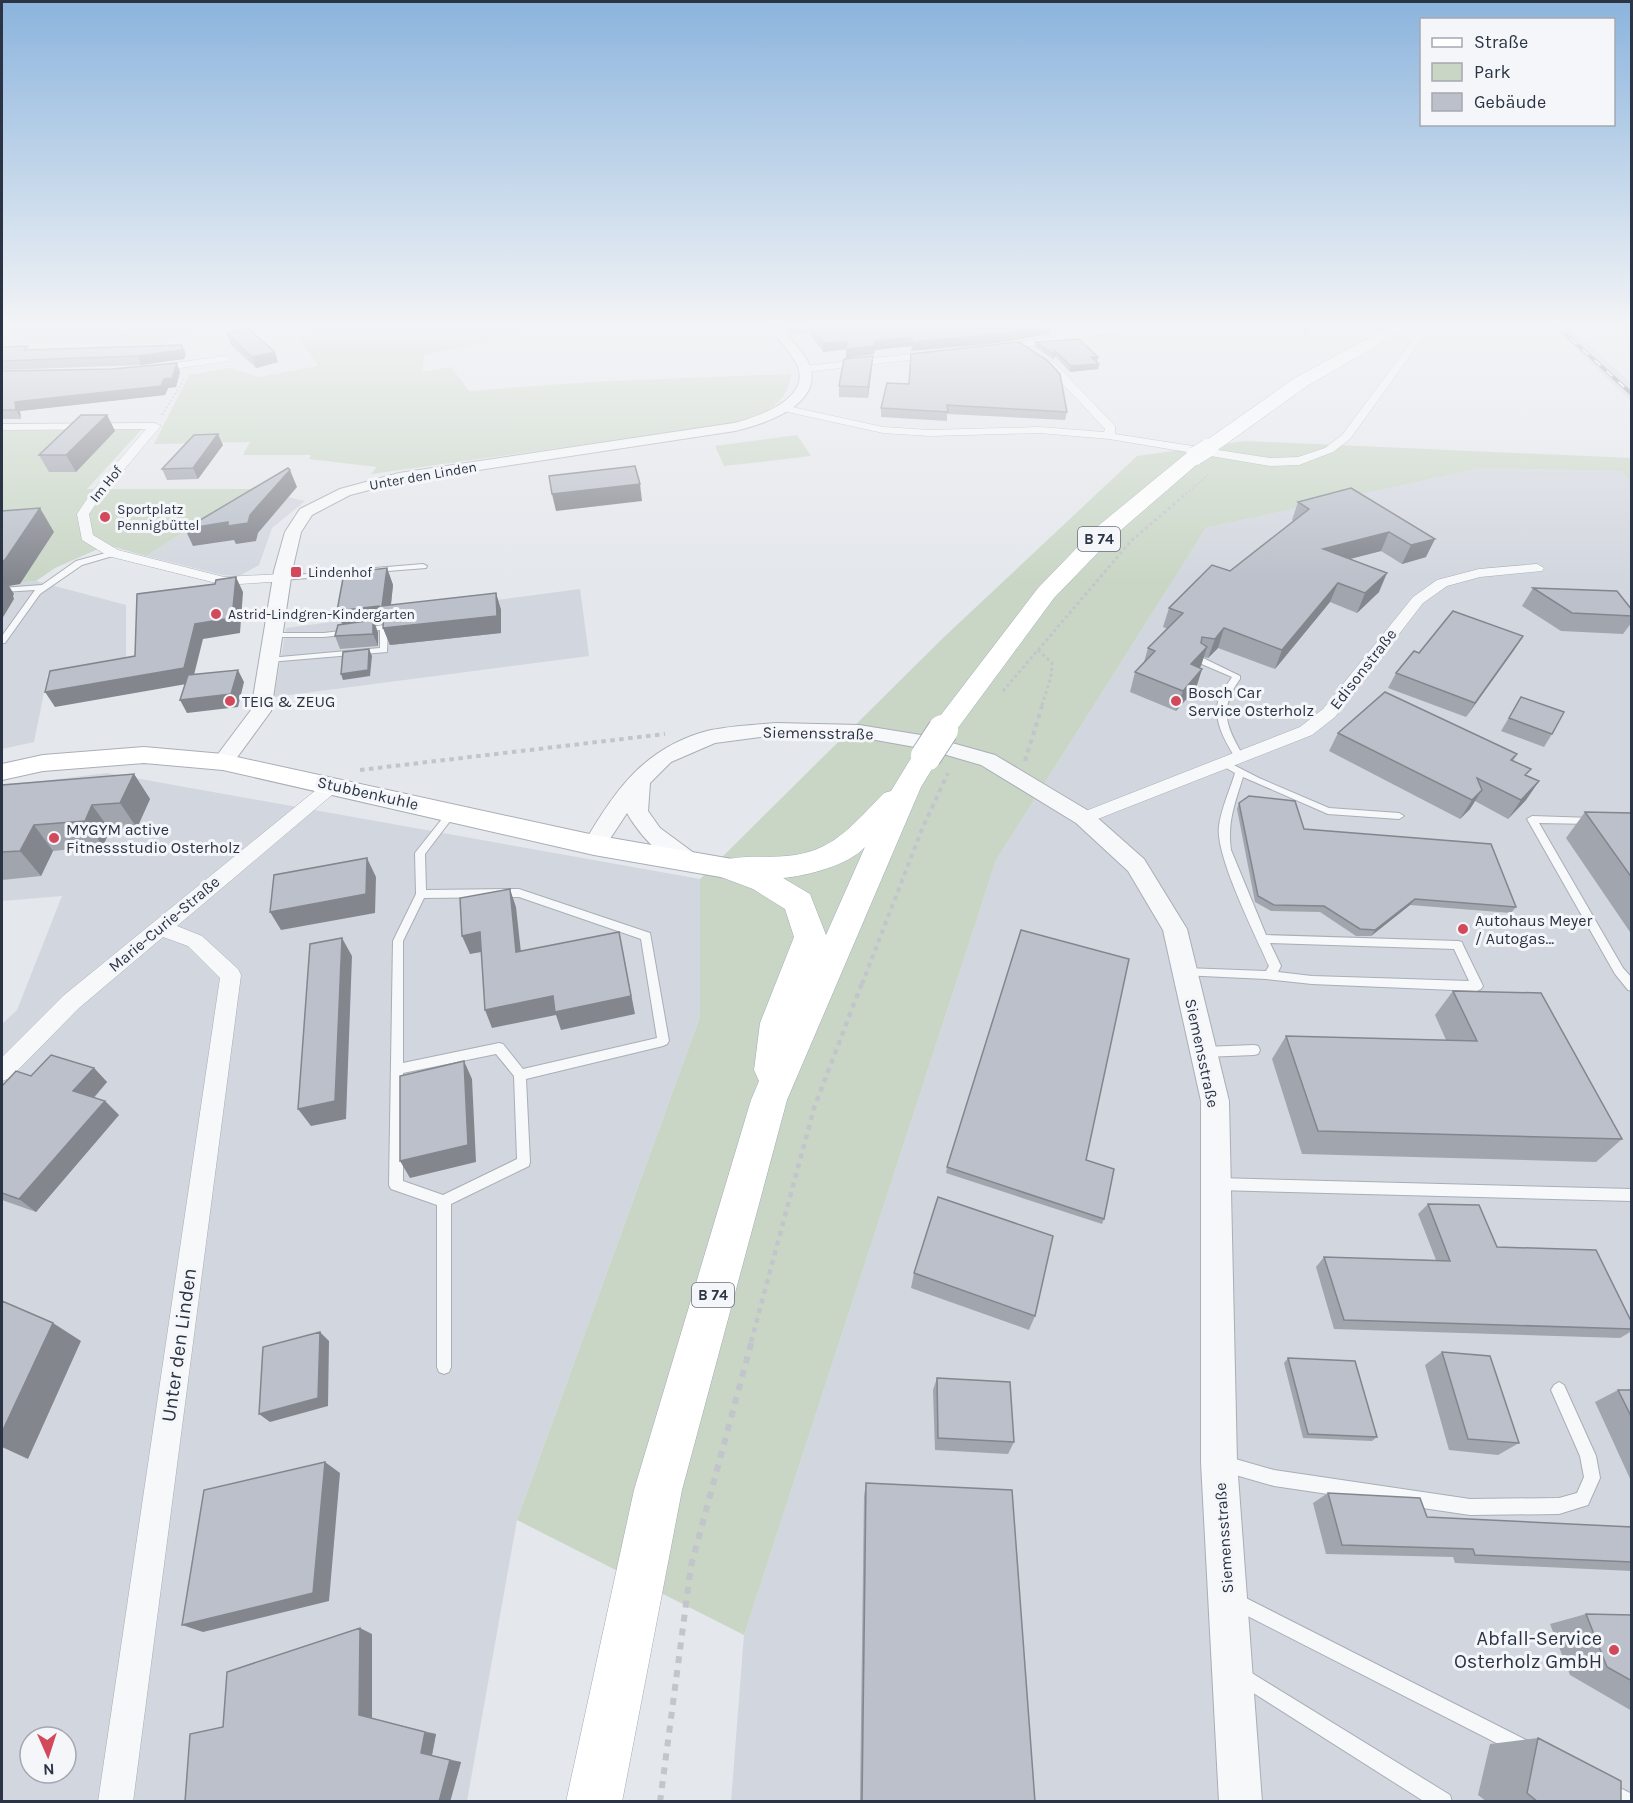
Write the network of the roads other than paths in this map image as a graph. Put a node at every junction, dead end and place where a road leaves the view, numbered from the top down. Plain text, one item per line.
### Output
1 (775, 412) edge
2 (802, 412) edge
3 (1096, 412) edge
4 (1258, 412) edge
5 (1364, 412) edge
6 (2, 427) edge
7 (1109, 436) junction
8 (113, 553) junction
9 (423, 566) dead end
10 (1537, 568) dead end
11 (282, 578) junction
12 (44, 587) junction
13 (2, 590) edge
14 (274, 635) junction
15 (2, 641) edge
16 (269, 660) junction
17 (1200, 660) edge
18 (223, 762) junction
19 (1234, 764) junction
20 (2, 772) edge
21 (639, 779) junction
22 (333, 785) junction
23 (907, 787) junction
24 (452, 812) junction
25 (1399, 816) dead end
26 (1084, 818) junction
27 (1598, 821) edge
28 (594, 845) junction
29 (690, 862) junction
30 (732, 869) junction
31 (421, 894) junction
32 (159, 927) junction
33 (1263, 939) junction
34 (1185, 972) junction
35 (1266, 975) junction
36 (1632, 987) edge
37 (1254, 1050) dead end
38 (1204, 1052) junction
39 (397, 1069) junction
40 (2, 1071) edge
41 (520, 1075) junction
42 (769, 1100) junction
43 (1216, 1184) junction
44 (1632, 1196) edge
45 (444, 1201) junction
46 (444, 1367) dead end
47 (1559, 1390) dead end
48 (1219, 1462) junction
49 (1227, 1596) junction
50 (1232, 1669) junction
51 (1543, 1758) edge
52 (1596, 1785) edge
53 (115, 1802) edge
54 (594, 1802) edge
55 (1241, 1802) edge
56 (1443, 1802) edge
57 (1628, 1802) edge

1 - 11 street, Unter den Linden
2 - 7 street
3 - 7 street
4 - 23 main road, B 74, bridge
5 - 7 street
6 - 8 street, Im Hof
8 - 11 street, Im Hof
8 - 12 lane
9 - 11 lane
10 - 19 street, Edisonstraße
11 - 14 street, Unter den Linden
12 - 13 lane
12 - 15 lane
14 - 16 street, Unter den Linden
14 - 16 lane
16 - 18 street, Unter den Linden
17 - 19 lane
18 - 20 main road, Stubbenkuhle
18 - 22 main road, Stubbenkuhle
19 - 25 lane
19 - 26 street, Edisonstraße
19 - 33 lane
21 - 26 street, Siemensstraße
21 - 28 street, Siemensstraße
21 - 29 street
22 - 24 main road, Stubbenkuhle
22 - 32 street, Marie-Curie-Straße
23 - 30 main road, B 74
23 - 42 main road, B 74
24 - 28 main road, Stubbenkuhle
24 - 31 lane
26 - 34 street, Siemensstraße
27 - 36 lane
28 - 29 main road, Stubbenkuhle
29 - 30 main road, Stubbenkuhle
30 - 42 main road, B 74
31 - 39 lane
31 - 41 lane
32 - 40 street, Marie-Curie-Straße
32 - 53 street, Unter den Linden
33 - 35 lane
33 - 35 lane
34 - 35 lane
34 - 38 street, Siemensstraße
37 - 38 lane
38 - 43 street, Siemensstraße
39 - 41 lane
39 - 45 lane
41 - 45 lane
42 - 54 main road, B 74
43 - 44 lane
43 - 48 street, Siemensstraße
45 - 46 lane
47 - 48 lane
48 - 49 street, Siemensstraße
49 - 50 street, Siemensstraße
49 - 51 lane
50 - 55 street, Siemensstraße
50 - 56 lane
52 - 57 lane

